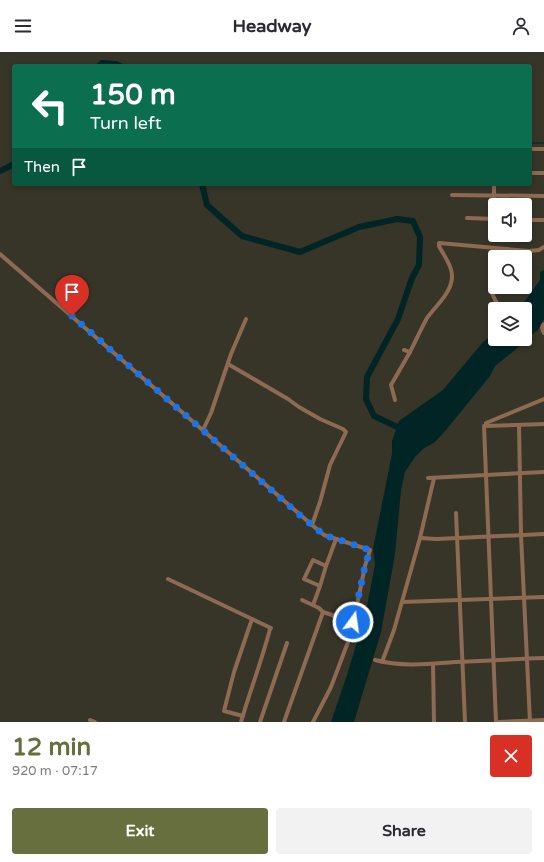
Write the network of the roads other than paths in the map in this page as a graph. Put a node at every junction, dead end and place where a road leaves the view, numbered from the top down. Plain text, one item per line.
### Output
1 (532, 149) edge
2 (544, 149) edge
3 (532, 173) edge
4 (544, 173) edge
5 (494, 186) edge
6 (452, 195) dead end
7 (494, 196) junction
8 (544, 196) edge
9 (467, 218) dead end
10 (488, 219) edge
11 (532, 220) edge
12 (544, 220) edge
13 (544, 247) edge
14 (494, 248) junction
15 (0, 254) edge
16 (495, 302) edge
17 (246, 319) dead end
18 (544, 324) edge
19 (544, 333) edge
20 (404, 350) dead end
21 (410, 352) junction
22 (228, 364) junction
23 (544, 399) edge
24 (395, 400) dead end
25 (544, 424) edge
26 (519, 425) junction
27 (486, 426) junction
28 (203, 430) junction
29 (544, 472) edge
30 (520, 474) junction
31 (486, 475) junction
32 (428, 478) dead end
33 (434, 478) junction
34 (456, 513) dead end
35 (312, 525) junction
36 (544, 534) edge
37 (521, 535) junction
38 (489, 537) junction
39 (420, 538) junction
40 (458, 538) junction
41 (336, 539) junction
42 (326, 566) junction
43 (168, 579) dead end
44 (320, 586) junction
45 (544, 596) edge
46 (524, 597) junction
47 (491, 598) junction
48 (302, 600) dead end
49 (460, 600) junction
50 (402, 602) junction
51 (313, 605) junction
52 (323, 612) junction
53 (252, 619) junction
54 (353, 622) junction
55 (287, 643) dead end
56 (544, 658) edge
57 (527, 659) junction
58 (375, 660) dead end
59 (494, 660) junction
60 (382, 662) junction
61 (462, 662) junction
62 (433, 664) junction
63 (243, 716) junction
64 (90, 720) dead end
65 (544, 720) edge
66 (530, 721) edge
67 (96, 722) edge
68 (242, 722) edge
69 (260, 722) edge
70 (284, 722) edge
71 (313, 722) edge
72 (434, 722) edge
73 (465, 722) edge
74 (498, 722) edge

1 - 2 street
3 - 4 street
5 - 7 street
6 - 7 street
7 - 8 street
9 - 10 street
11 - 12 street
13 - 14 street
14 - 16 street
14 - 21 street
15 - 28 street
17 - 22 street
18 - 19 street
20 - 21 street
21 - 24 street
22 - 28 street
22 - 35 street
23 - 27 street
25 - 26 street
26 - 27 street
26 - 30 street
27 - 31 street
28 - 35 street
29 - 30 street
30 - 31 street
30 - 37 street
31 - 33 street
31 - 38 street
32 - 33 street
33 - 39 street
34 - 40 street
35 - 41 street
36 - 37 street
37 - 38 street
37 - 46 street
38 - 40 street
38 - 47 street
39 - 40 street
39 - 50 street
40 - 49 street
41 - 42 street
41 - 54 street
42 - 44 street
42 - 44 street
43 - 53 street
44 - 51 street
45 - 46 street
46 - 47 street
46 - 57 street
47 - 49 street
47 - 59 street
48 - 51 street
49 - 50 street
49 - 61 street
50 - 60 street
51 - 52 street
52 - 54 street
52 - 70 street
53 - 63 street
53 - 63 street
54 - 71 street
55 - 69 street
56 - 57 street
57 - 59 street
57 - 66 street
58 - 60 street
59 - 61 street
59 - 74 street
60 - 62 street
61 - 62 street
61 - 73 street
62 - 72 street
63 - 68 street
64 - 67 street
65 - 66 street
66 - 74 street

